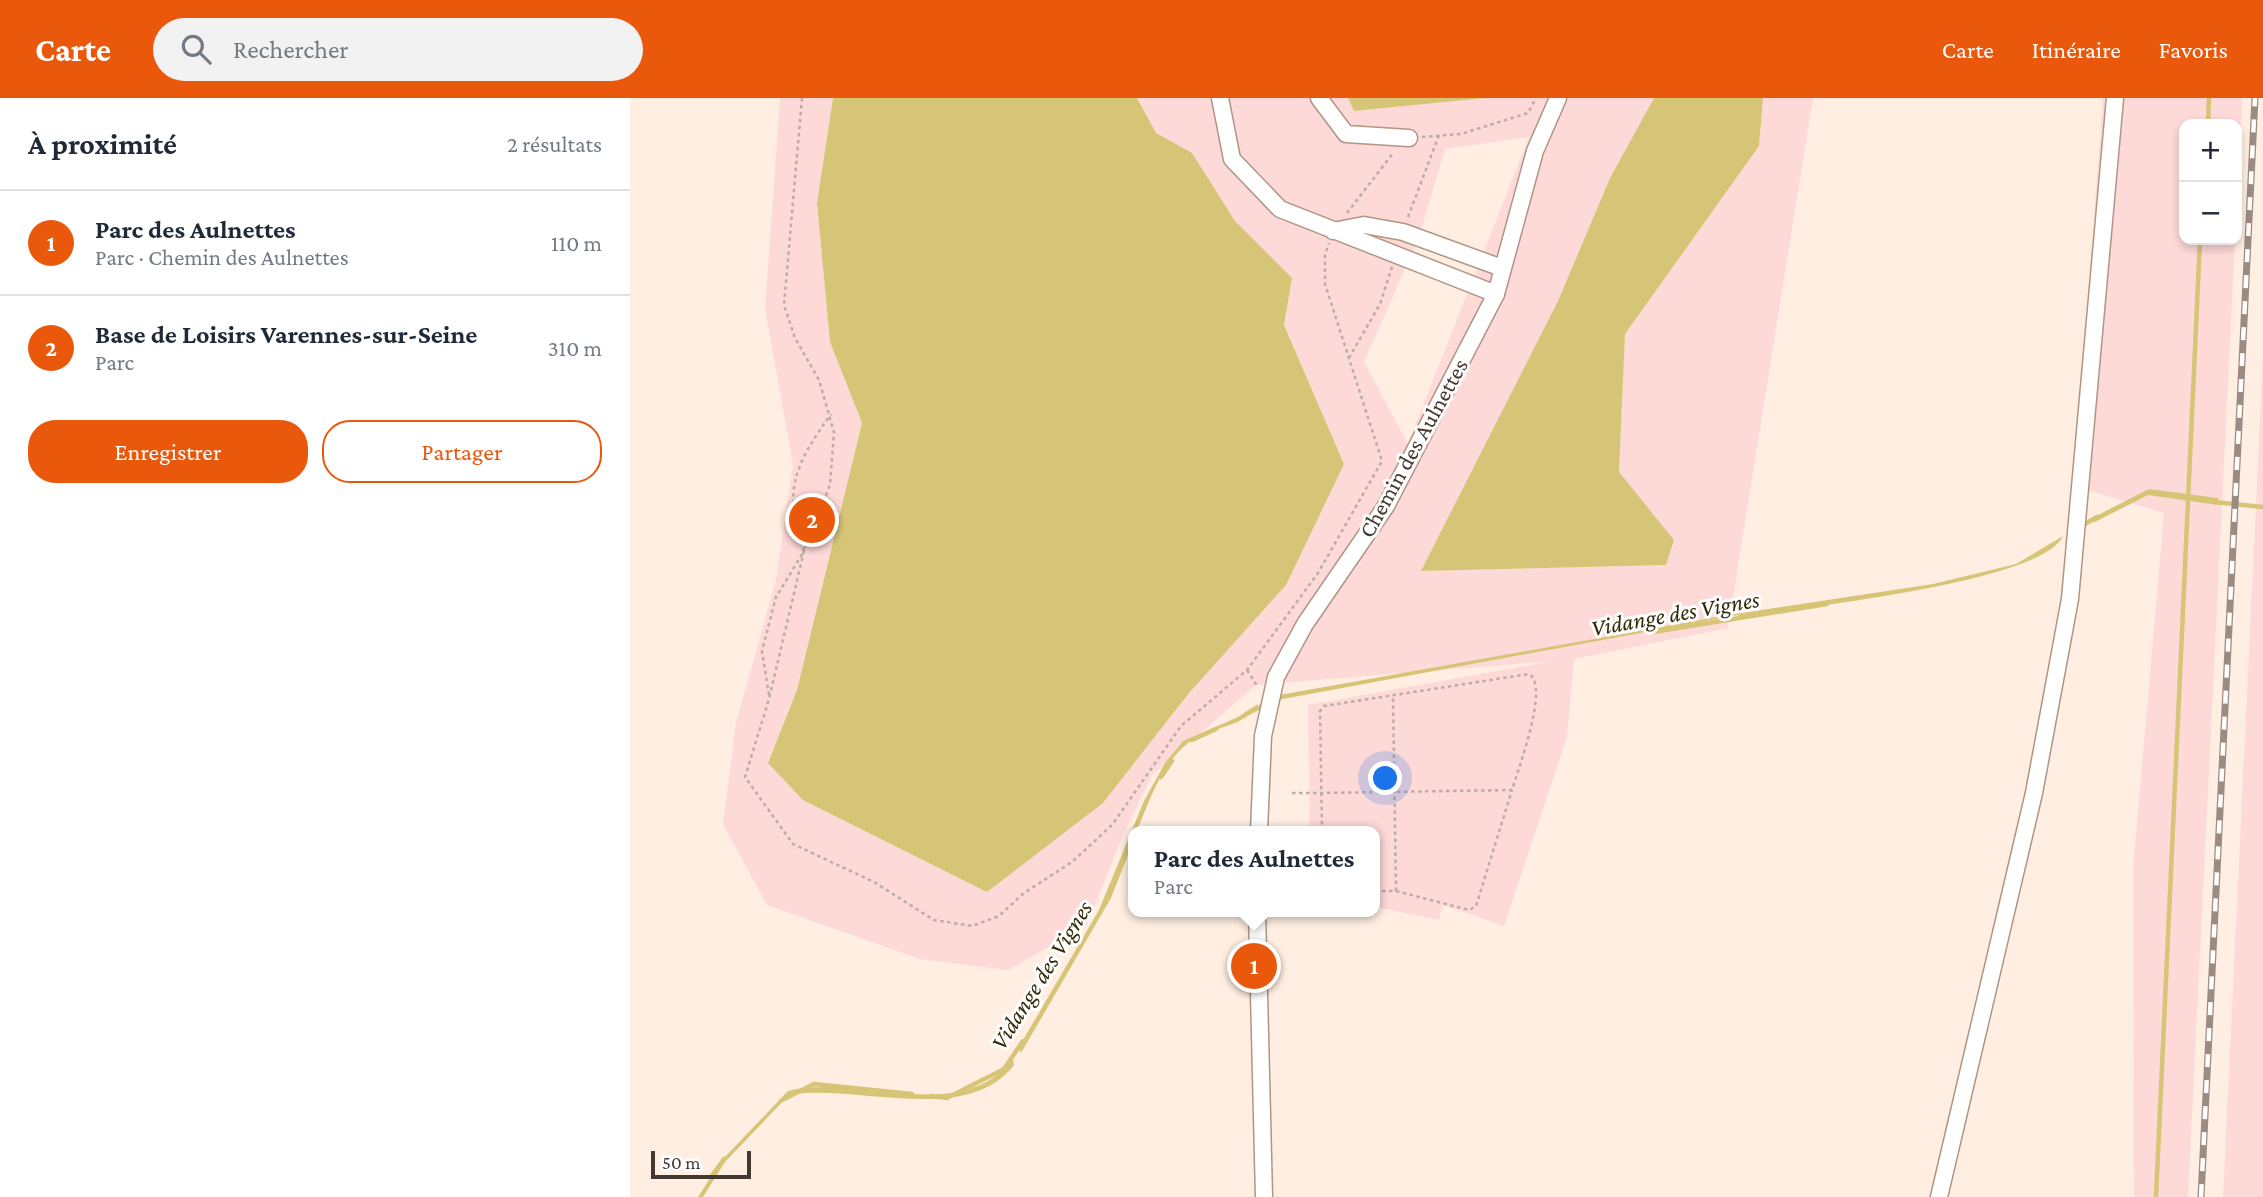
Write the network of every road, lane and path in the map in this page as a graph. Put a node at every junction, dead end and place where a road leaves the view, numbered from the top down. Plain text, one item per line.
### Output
1 (802, 98) edge
2 (1220, 98) edge
3 (1319, 98) edge
4 (1536, 98) edge
5 (1558, 98) edge
6 (2115, 98) edge
7 (1440, 135) junction
8 (1409, 138) junction
9 (1333, 231) junction
10 (1403, 232) junction
11 (1395, 255) junction
12 (1502, 268) junction
13 (1496, 294) junction
14 (1349, 358) junction
15 (831, 414) junction
16 (804, 551) junction
17 (1247, 670) junction
18 (1393, 696) junction
19 (769, 699) junction
20 (1268, 704) junction
21 (1512, 790) junction
22 (1395, 791) junction
23 (1292, 793) dead end
24 (1320, 793) junction
25 (1259, 826) edge
26 (1322, 826) edge
27 (1380, 891) edge
28 (1396, 891) junction
29 (1258, 917) edge
30 (1264, 1197) edge
31 (1939, 1197) edge

1 - 15 path
2 - 9 street
3 - 8 street
4 - 7 path
5 - 12 street, Chemin des Aulnettes
6 - 31 street
7 - 8 path
7 - 10 path
8 - 9 path
9 - 10 street
9 - 11 street
9 - 14 path
10 - 12 street
11 - 13 street
11 - 14 path
12 - 13 street, Chemin des Aulnettes
13 - 20 street, Chemin des Aulnettes
14 - 17 path
15 - 16 path
15 - 16 path
16 - 19 path
16 - 19 path
17 - 19 path
17 - 20 path
18 - 21 path
18 - 22 path
18 - 24 path
20 - 25 street, Chemin des Aulnettes
21 - 22 path
21 - 28 path
22 - 24 path
22 - 28 path
23 - 24 path
24 - 26 path
27 - 28 path
29 - 30 street

